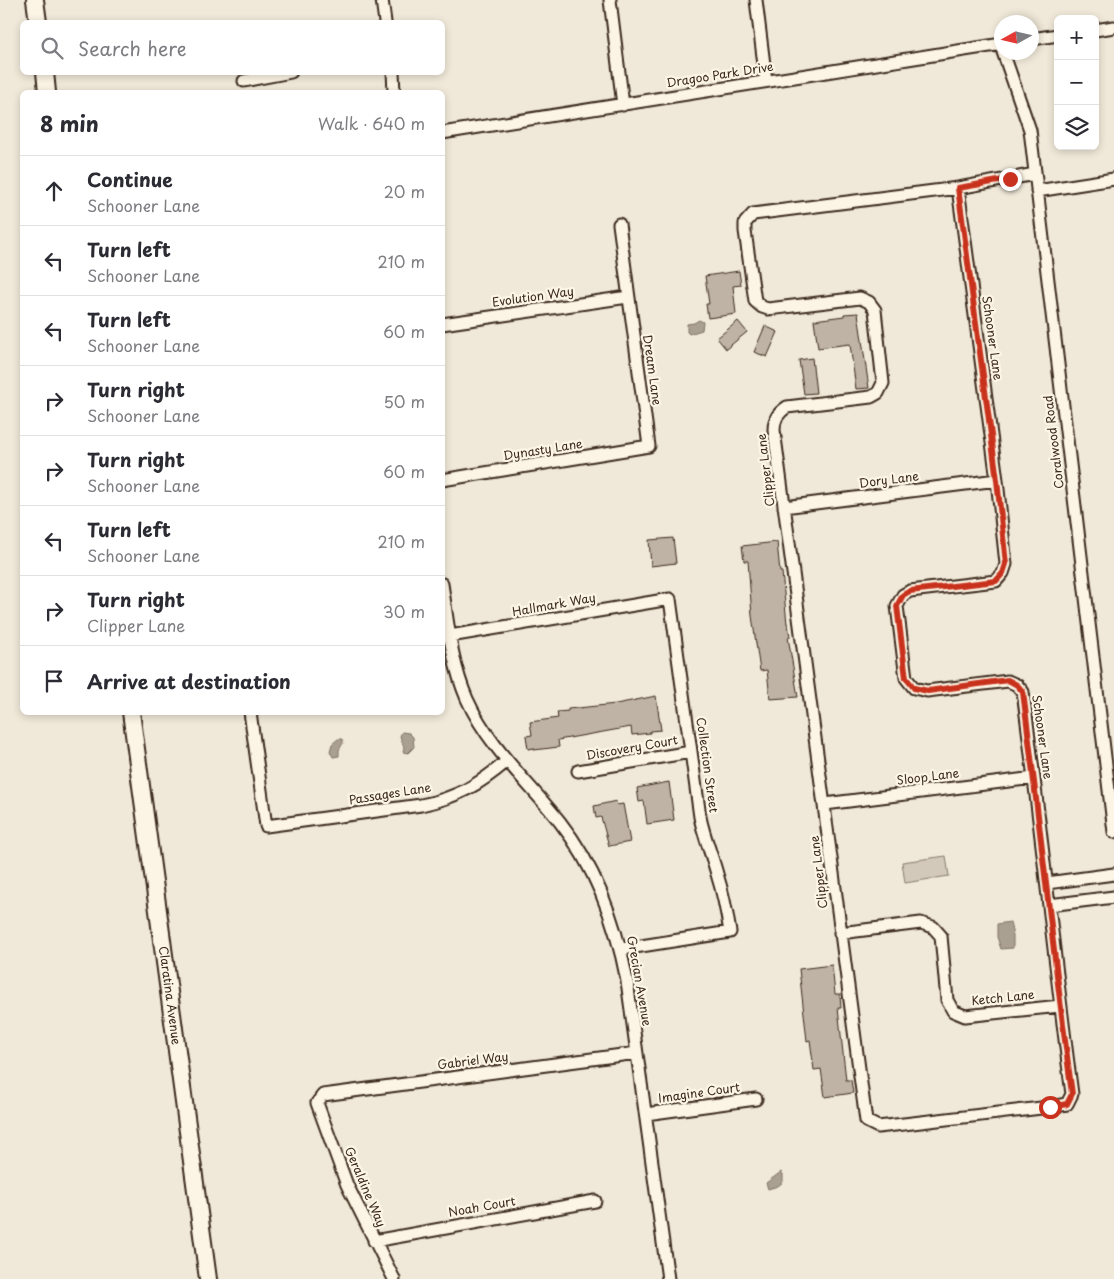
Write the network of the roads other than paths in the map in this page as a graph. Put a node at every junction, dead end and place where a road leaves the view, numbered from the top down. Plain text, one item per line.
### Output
1 (35, 0) edge
2 (382, 0) edge
3 (610, 0) edge
4 (756, 0) edge
5 (38, 20) edge
6 (385, 20) edge
7 (1114, 27) edge
8 (1099, 29) edge
9 (1054, 36) edge
10 (1039, 38) edge
11 (994, 49) edge
12 (1005, 60) edge
13 (45, 75) edge
14 (275, 75) edge
15 (393, 75) edge
16 (244, 81) dead end
17 (766, 81) junction
18 (47, 90) edge
19 (394, 90) edge
20 (623, 105) junction
21 (445, 133) edge
22 (1035, 174) junction
23 (1114, 179) edge
24 (958, 188) junction
25 (1037, 191) junction
26 (619, 224) dead end
27 (628, 297) junction
28 (445, 324) edge
29 (649, 446) joint
30 (445, 480) edge
31 (997, 480) junction
32 (784, 507) junction
33 (670, 599) joint
34 (445, 624) edge
35 (446, 637) edge
36 (131, 715) edge
37 (250, 715) edge
38 (691, 752) junction
39 (507, 761) junction
40 (578, 771) dead end
41 (1034, 778) junction
42 (825, 804) junction
43 (1114, 832) edge
44 (1114, 874) edge
45 (1047, 883) junction
46 (1114, 897) edge
47 (1050, 905) junction
48 (840, 933) junction
49 (622, 949) junction
50 (1060, 1006) junction
51 (637, 1053) junction
52 (756, 1099) dead end
53 (317, 1103) joint
54 (646, 1114) junction
55 (866, 1121) joint
56 (595, 1201) dead end
57 (374, 1241) junction
58 (208, 1279) edge
59 (394, 1279) edge
60 (668, 1279) edge

1 - 5 main road
2 - 6 street
3 - 20 street
4 - 17 street
7 - 8 street
9 - 10 street
11 - 17 street, Dragoo Park Drive
12 - 22 street, Coralwood Road
13 - 18 main road
14 - 16 street
15 - 19 street
17 - 20 street, Dragoo Park Drive
20 - 21 street, Dragoo Park Drive
22 - 24 street, Clipper Lane
22 - 25 street, Coralwood Road
23 - 25 street
24 - 31 street, Schooner Lane
24 - 32 street, Clipper Lane
25 - 43 street, Coralwood Road
26 - 27 street, Dream Lane
27 - 28 street, Evolution Way
27 - 29 street, Dream Lane
29 - 30 street, Dynasty Lane
31 - 32 street, Dory Lane
31 - 41 street, Schooner Lane
32 - 42 street, Clipper Lane
33 - 35 street, Hallmark Way
33 - 38 street, Collection Street
34 - 35 street, Grecian Avenue
35 - 39 street, Grecian Avenue
36 - 58 main road, Claratina Avenue
37 - 39 street, Passages Lane
38 - 40 street, Discovery Court
38 - 49 street, Collection Street
39 - 49 street, Grecian Avenue
41 - 42 street, Sloop Lane
41 - 45 street, Schooner Lane
42 - 48 street, Clipper Lane
44 - 45 street
45 - 47 street, Schooner Lane
46 - 47 street
47 - 50 street, Schooner Lane
48 - 50 street, Ketch Lane
48 - 55 street, Clipper Lane
49 - 51 street, Grecian Avenue
50 - 55 street, Schooner Lane
51 - 53 street, Gabriel Way
51 - 54 street, Grecian Avenue
52 - 54 street, Imagine Court
53 - 57 street, Geraldine Way
54 - 60 street, Grecian Avenue
56 - 57 street, Noah Court
57 - 59 street, Geraldine Way

